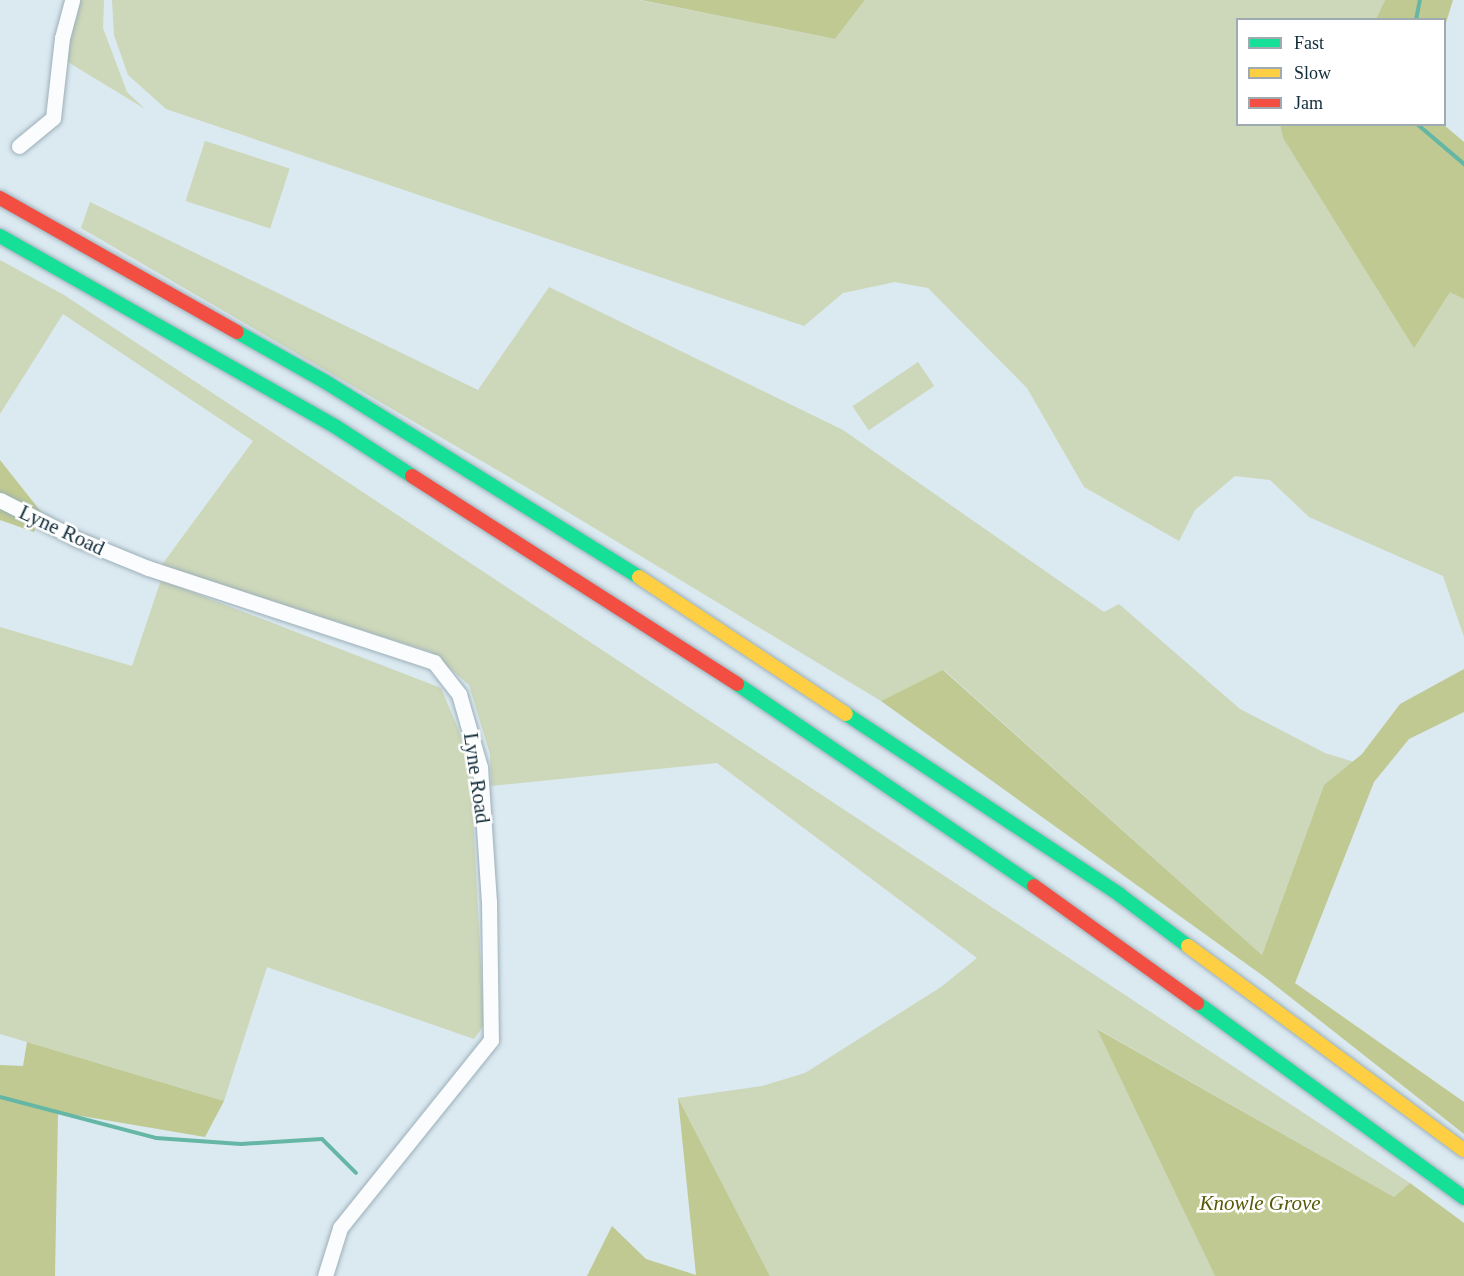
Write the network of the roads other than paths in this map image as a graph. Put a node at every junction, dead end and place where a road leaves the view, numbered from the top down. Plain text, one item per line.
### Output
1 (72, 0) edge
2 (19, 146) dead end
3 (0, 198) edge
4 (0, 236) edge
5 (0, 500) edge
6 (1464, 1150) edge
7 (1464, 1198) edge
8 (325, 1276) edge

1 - 2 street
3 - 6 highway
4 - 7 highway
5 - 8 street, Lyne Road

